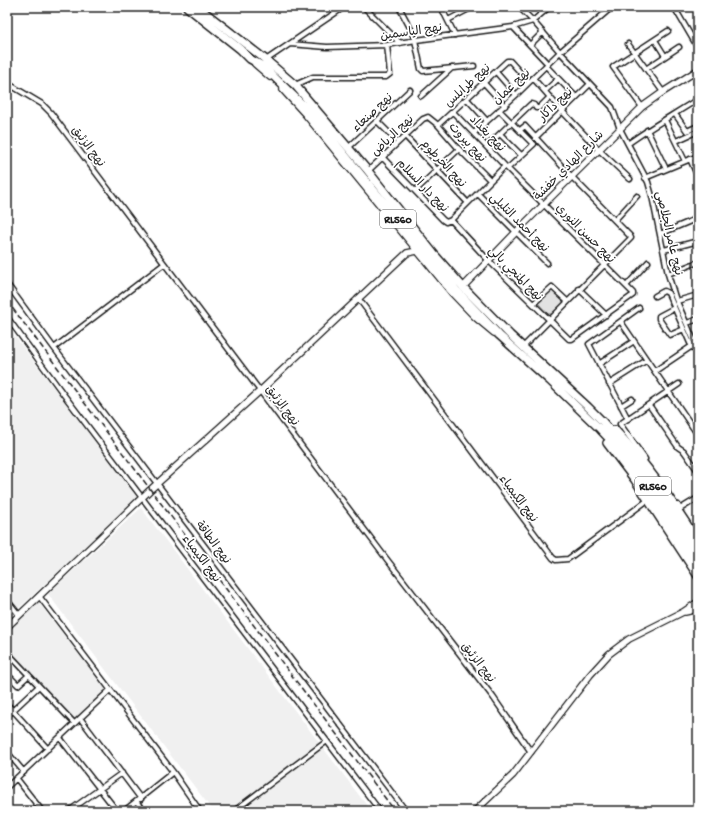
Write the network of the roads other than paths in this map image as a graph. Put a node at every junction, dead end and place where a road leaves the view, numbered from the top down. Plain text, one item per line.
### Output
1 (187, 7) edge
2 (198, 7) edge
3 (344, 7) edge
4 (364, 7) edge
5 (405, 7) edge
6 (441, 7) edge
7 (519, 7) edge
8 (612, 7) edge
9 (683, 7) edge
10 (400, 8) edge
11 (546, 8) edge
12 (469, 9) dead end
13 (675, 9) edge
14 (448, 20) junction
15 (533, 21) junction
16 (513, 27) junction
17 (668, 31) dead end
18 (543, 32) junction
19 (455, 35) junction
20 (416, 40) junction
21 (655, 40) junction
22 (400, 43) junction
23 (290, 44) junction
24 (628, 44) dead end
25 (387, 45) junction
26 (530, 45) junction
27 (679, 47) dead end
28 (698, 48) edge
29 (560, 52) junction
30 (634, 52) junction
31 (665, 56) junction
32 (250, 59) junction
33 (266, 60) junction
34 (547, 65) junction
35 (474, 66) dead end
36 (452, 68) junction
37 (646, 69) junction
38 (698, 70) edge
39 (496, 72) junction
40 (558, 79) junction
41 (531, 80) junction
42 (7, 83) edge
43 (484, 84) junction
44 (590, 84) junction
45 (295, 85) junction
46 (410, 90) dead end
47 (545, 91) junction
48 (663, 92) junction
49 (516, 95) junction
50 (421, 96) dead end
51 (550, 97) junction
52 (576, 98) junction
53 (467, 99) junction
54 (698, 99) edge
55 (504, 106) junction
56 (642, 107) junction
57 (499, 110) junction
58 (562, 111) junction
59 (453, 112) junction
60 (675, 114) junction
61 (431, 118) joint
62 (665, 120) junction
63 (377, 121) junction
64 (487, 121) junction
65 (512, 123) junction
66 (438, 125) junction
67 (698, 126) edge
68 (620, 129) junction
69 (520, 130) junction
70 (647, 130) junction
71 (698, 132) edge
72 (474, 133) junction
73 (500, 134) junction
74 (406, 136) junction
75 (536, 139) junction
76 (676, 141) junction
77 (398, 142) junction
78 (629, 143) junction
79 (533, 144) junction
80 (487, 146) junction
81 (348, 148) junction
82 (459, 149) junction
83 (599, 150) junction
84 (521, 156) junction
85 (698, 156) edge
86 (383, 158) junction
87 (688, 160) junction
88 (507, 167) junction
89 (666, 169) junction
90 (438, 170) junction
91 (368, 172) junction
92 (698, 176) edge
93 (572, 177) junction
94 (645, 178) junction
95 (630, 179) dead end
96 (490, 180) junction
97 (415, 191) junction
98 (478, 194) junction
99 (637, 196) dead end
100 (468, 203) junction
101 (544, 204) junction
102 (698, 218) edge
103 (451, 220) junction
104 (615, 220) junction
105 (516, 232) junction
106 (660, 234) junction
107 (410, 241) junction
108 (698, 241) edge
109 (664, 250) junction
110 (417, 251) junction
111 (407, 253) junction
112 (488, 260) junction
113 (648, 262) dead end
114 (698, 262) edge
115 (547, 263) dead end
116 (164, 264) junction
117 (604, 265) junction
118 (668, 274) junction
119 (7, 284) edge
120 (626, 286) junction
121 (463, 287) junction
122 (579, 289) junction
123 (698, 295) edge
124 (655, 296) dead end
125 (358, 298) junction
126 (677, 301) junction
127 (567, 302) junction
128 (533, 304) junction
129 (640, 308) dead end
130 (674, 308) junction
131 (606, 315) junction
132 (7, 317) edge
133 (698, 319) edge
134 (549, 320) junction
135 (621, 322) junction
136 (687, 323) junction
137 (684, 328) junction
138 (499, 335) junction
139 (634, 341) junction
140 (696, 344) edge
141 (523, 347) junction
142 (54, 348) junction
143 (698, 354) edge
144 (647, 360) junction
145 (599, 364) junction
146 (655, 371) junction
147 (609, 384) junction
148 (679, 384) dead end
149 (260, 391) junction
150 (668, 392) junction
151 (632, 399) dead end
152 (649, 405) junction
153 (621, 406) junction
154 (588, 407) junction
155 (628, 419) junction
156 (590, 420) junction
157 (698, 435) edge
158 (698, 472) edge
159 (158, 483) junction
160 (143, 497) junction
161 (698, 498) edge
162 (648, 500) junction
163 (698, 542) edge
164 (698, 554) edge
165 (698, 565) edge
166 (698, 576) edge
167 (40, 596) junction
168 (7, 600) edge
169 (698, 602) edge
170 (698, 609) edge
171 (683, 612) junction
172 (19, 615) junction
173 (7, 627) edge
174 (7, 652) edge
175 (7, 674) edge
176 (29, 675) junction
177 (9, 680) edge
178 (39, 686) junction
179 (110, 690) junction
180 (7, 704) edge
181 (13, 710) junction
182 (7, 716) edge
183 (80, 718) junction
184 (74, 723) junction
185 (60, 738) junction
186 (327, 741) junction
187 (48, 749) junction
188 (7, 752) edge
189 (531, 752) junction
190 (24, 772) junction
191 (173, 772) junction
192 (122, 773) junction
193 (17, 779) junction
194 (7, 787) edge
195 (99, 788) junction
196 (141, 799) junction
197 (137, 802) junction
198 (42, 811) edge
199 (69, 811) edge
200 (117, 811) edge
201 (124, 811) edge
202 (143, 811) edge
203 (200, 811) edge
204 (234, 811) edge
205 (380, 811) edge
206 (406, 811) edge
207 (475, 811) edge

1 - 32 highway, RL560
2 - 33 highway, RL560
3 - 23 street
4 - 22 street
5 - 10 street
6 - 14 street
7 - 15 street, نهج عامر الجلاصي
8 - 29 street, نهج عمان
9 - 13 street
10 - 20 street
11 - 15 street
12 - 14 street
13 - 28 street
14 - 19 street
15 - 16 street, نهج الياسمين
15 - 18 street, نهج عامر الجلاصي
16 - 19 street, نهج الياسمين
16 - 26 street
17 - 21 street
18 - 26 street
18 - 29 street, نهج عامر الجلاصي
19 - 20 street, نهج الياسمين
20 - 22 street, نهج الياسمين
20 - 36 street
21 - 30 street
21 - 31 street
22 - 25 street, نهج الياسمين
23 - 25 street, نهج الياسمين
23 - 33 street
24 - 30 street
25 - 45 street
26 - 34 street
27 - 31 street
29 - 34 street, نهج عمان
29 - 44 street, نهج عامر الجلاصي
30 - 37 street
30 - 56 street
31 - 37 street
32 - 107 street
32 - 138 highway, RL560
33 - 45 highway, RL560
34 - 40 street
34 - 41 street, نهج عمان
35 - 36 street
36 - 50 street
37 - 48 street
38 - 48 street, شارع الهادي خفشة
39 - 41 street, نهج طرابلس
39 - 43 street, نهج طرابلس
39 - 49 street
40 - 47 street
40 - 52 street
41 - 47 street
41 - 49 street, نهج عمان
42 - 116 street, نهج الزئبق
43 - 53 street, نهج طرابلس
43 - 55 street
44 - 52 street, نهج داكار
44 - 68 street, نهج عامر الجلاصي
45 - 81 highway, RL560
46 - 63 street, نهج صنعاء
47 - 51 street
48 - 56 street, شارع الهادي خفشة
49 - 55 street, نهج عمان
51 - 58 street
51 - 65 street
52 - 58 street, نهج داكار
53 - 59 street, نهج طرابلس
53 - 64 street
54 - 60 street
55 - 57 street, نهج عمان
56 - 68 street, شارع الهادي خفشة
57 - 64 street, نهج عمان
57 - 65 street
58 - 75 street, نهج داكار
58 - 83 street
59 - 66 street, نهج طرابلس
59 - 72 street, نهج بغداد
60 - 62 street
60 - 67 street
61 - 66 street, نهج بيروت
61 - 74 street, نهج الرياض
62 - 70 street
62 - 76 street
63 - 77 street
63 - 81 street, نهج صنعاء
64 - 72 street, نهج عمان
65 - 69 street
65 - 73 street
66 - 82 street, نهج بيروت
68 - 78 street, نهج عامر الجلاصي
68 - 83 street, شارع الهادي خفشة
69 - 75 street
69 - 79 street
70 - 78 street
70 - 89 street
71 - 76 street
72 - 80 street, نهج بغداد
73 - 80 street
73 - 84 street
74 - 77 street, نهج الرياض
74 - 90 street, نهج الخرطوم
75 - 79 street, نهج داكار
75 - 93 street
76 - 87 street
77 - 86 street, نهج الرياض
78 - 94 street, نهج عامر الجلاصي
79 - 84 street, نهج داكار
80 - 88 street, نهج بغداد
81 - 91 highway, RL560
82 - 90 street
82 - 96 street, نهج بيروت
83 - 93 street, شارع الهادي خفشة
83 - 95 street
84 - 88 street, نهج داكار
85 - 87 street
86 - 91 street, نهج الرياض
86 - 97 street, نهج دار السلام
87 - 89 street
87 - 92 street
88 - 96 street, نهج داكار
88 - 101 street, نهج حسن النوري
89 - 94 street
90 - 97 street
90 - 100 street, نهج الخرطوم
91 - 121 highway, RL560
93 - 101 street, شارع الهادي خفشة
93 - 104 street
94 - 106 street, نهج عامر الجلاصي
96 - 98 street, نهج داكار
97 - 103 street, نهج دار السلام
98 - 100 street, نهج داكار
98 - 105 street, نهج أحمد التليلي
99 - 104 street
100 - 103 street, نهج داكار
101 - 105 street, شارع الهادي خفشة
101 - 117 street, نهج حسن النوري
102 - 106 street
103 - 112 street, نهج المنجي بالي
104 - 117 street
105 - 112 street, شارع الهادي خفشة
105 - 115 street, نهج أحمد التليلي
106 - 109 street, نهج عامر الجلاصي
107 - 110 street
107 - 111 street
108 - 109 street
109 - 118 street, نهج عامر الجلاصي
110 - 111 street
110 - 138 street
111 - 125 street
112 - 121 street, شارع الهادي خفشة
112 - 128 street, نهج المنجي بالي
113 - 120 street
114 - 118 street
116 - 142 street
116 - 149 street, نهج الزئبق
117 - 120 street, نهج حسن النوري
117 - 122 street
118 - 126 street, نهج عامر الجلاصي
119 - 142 street, نهج الطاقة
120 - 131 street, نهج حسن النوري
121 - 141 highway, RL560
122 - 127 street
122 - 131 street
123 - 126 street
124 - 130 street
125 - 149 street
125 - 162 street, نهج الكيمياء
126 - 136 street, نهج عامر الجلاصي
127 - 128 street
127 - 134 street
128 - 134 street, نهج المنجي بالي
129 - 135 street
130 - 137 street
130 - 137 street
131 - 134 street, نهج المنجي بالي
132 - 160 street, نهج الكيمياء
133 - 136 street
134 - 141 street
135 - 139 street
135 - 145 street
136 - 140 street, نهج عامر الجلاصي
137 - 140 street
138 - 156 highway, RL560
139 - 144 street
139 - 145 street
140 - 143 street
140 - 146 street
141 - 154 highway, RL560
142 - 159 street, نهج الطاقة
144 - 146 street
144 - 147 street
145 - 147 street
146 - 150 street
147 - 153 street
148 - 150 street
149 - 159 street
149 - 189 street, نهج الزئبق
150 - 152 street
150 - 157 street
151 - 153 street
152 - 155 street
152 - 158 street
153 - 155 street
154 - 163 highway
154 - 164 highway, RL560
155 - 161 street
156 - 162 highway
156 - 165 highway, RL560
159 - 160 street
159 - 206 street, نهج الطاقة
160 - 167 street
160 - 186 street, نهج الكيمياء
162 - 166 highway
167 - 172 street
167 - 179 street
168 - 172 street
169 - 171 street
170 - 171 street
171 - 189 street
172 - 173 street
174 - 176 street
175 - 177 street
176 - 177 street
176 - 178 street
178 - 181 street
178 - 184 street
179 - 183 street
179 - 191 street
180 - 181 street
181 - 182 street
181 - 187 street
183 - 184 street
183 - 192 street
184 - 185 street
185 - 187 street
185 - 195 street
186 - 204 street
186 - 205 street, نهج الكيمياء
187 - 190 street
188 - 190 street
189 - 207 street
190 - 193 street
191 - 196 street
191 - 203 street
192 - 195 street
192 - 196 street
193 - 194 street
193 - 198 street
195 - 199 street
195 - 200 street
196 - 197 street
197 - 201 street
197 - 202 street

